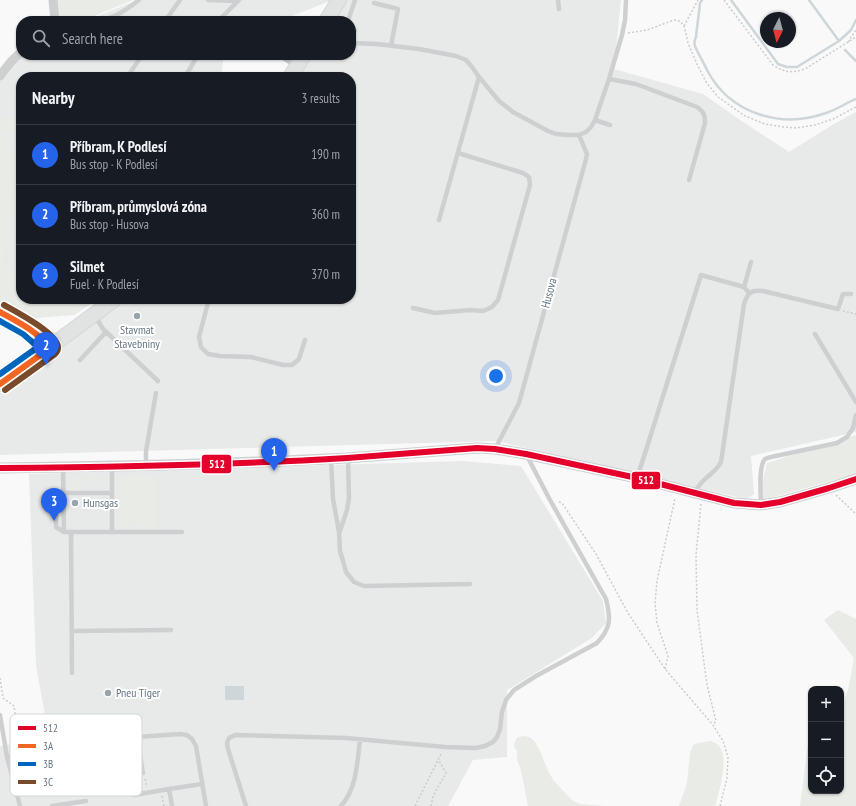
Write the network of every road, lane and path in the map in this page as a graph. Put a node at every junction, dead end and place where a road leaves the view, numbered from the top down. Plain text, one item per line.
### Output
1 (53, 0) edge
2 (139, 0) edge
3 (180, 0) edge
4 (208, 0) edge
5 (339, 0) edge
6 (355, 0) edge
7 (558, 0) edge
8 (626, 0) edge
9 (698, 0) edge
10 (724, 0) edge
11 (238, 1) edge
12 (374, 3) dead end
13 (558, 9) dead end
14 (55, 16) edge
15 (114, 16) edge
16 (169, 16) edge
17 (223, 16) edge
18 (329, 16) edge
19 (350, 16) edge
20 (684, 26) junction
21 (856, 30) edge
22 (622, 34) junction
23 (856, 37) edge
24 (356, 43) edge
25 (846, 44) junction
26 (391, 46) junction
27 (16, 57) edge
28 (139, 60) edge
29 (195, 60) edge
30 (287, 60) edge
31 (297, 66) edge
32 (131, 72) edge
33 (188, 72) edge
34 (0, 76) edge
35 (479, 77) junction
36 (609, 79) junction
37 (856, 108) edge
38 (595, 120) junction
39 (610, 125) dead end
40 (579, 135) junction
41 (458, 153) junction
42 (689, 180) dead end
43 (439, 220) dead end
44 (751, 262) dead end
45 (744, 287) junction
46 (749, 293) junction
47 (851, 294) dead end
48 (109, 304) edge
49 (209, 304) edge
50 (413, 308) dead end
51 (838, 309) junction
52 (0, 312) edge
53 (856, 314) edge
54 (94, 315) junction
55 (106, 332) junction
56 (814, 334) dead end
57 (305, 340) dead end
58 (50, 348) junction
59 (80, 360) dead end
60 (158, 381) dead end
61 (0, 384) edge
62 (156, 393) dead end
63 (856, 402) edge
64 (856, 415) edge
65 (495, 449) junction
66 (526, 454) junction
67 (331, 458) junction
68 (348, 458) junction
69 (112, 466) junction
70 (146, 466) junction
71 (63, 467) junction
72 (0, 468) edge
73 (637, 478) junction
74 (856, 479) edge
75 (828, 488) junction
76 (678, 489) junction
77 (64, 493) junction
78 (112, 493) junction
79 (698, 494) junction
80 (550, 500) junction
81 (64, 504) junction
82 (762, 505) junction
83 (856, 514) edge
84 (64, 532) junction
85 (72, 532) junction
86 (112, 532) junction
87 (182, 532) dead end
88 (339, 532) junction
89 (470, 584) dead end
90 (171, 630) dead end
91 (72, 631) junction
92 (665, 669) junction
93 (72, 673) dead end
94 (0, 678) edge
95 (15, 714) edge
96 (0, 715) edge
97 (713, 725) junction
98 (142, 737) edge
99 (360, 740) junction
100 (444, 747) junction
101 (7, 756) junction
102 (10, 756) edge
103 (438, 759) junction
104 (142, 767) edge
105 (10, 768) edge
106 (143, 773) dead end
107 (146, 780) dead end
108 (202, 784) junction
109 (147, 787) dead end
110 (169, 789) junction
111 (142, 794) edge
112 (162, 795) dead end
113 (17, 796) edge
114 (86, 801) dead end
115 (20, 806) edge
116 (52, 806) edge
117 (164, 806) edge
118 (172, 806) edge
119 (206, 806) edge
120 (246, 806) edge
121 (341, 806) edge
122 (415, 806) edge
123 (431, 806) edge
124 (720, 806) edge

1 - 14 street
2 - 15 lane
3 - 16 lane
4 - 11 lane
5 - 18 main road
6 - 19 lane
7 - 13 lane
8 - 22 lane
9 - 20 path
10 - 25 path
11 - 17 lane
12 - 26 lane
20 - 22 path
20 - 37 path
21 - 25 path
22 - 36 lane
23 - 25 path
24 - 26 lane
26 - 35 lane
27 - 34 street
28 - 32 lane
29 - 33 lane
30 - 31 lane
35 - 40 lane
35 - 41 lane
36 - 38 lane
36 - 42 lane
38 - 39 lane
38 - 40 lane
40 - 65 lane, Husova
41 - 43 lane
41 - 50 lane
44 - 45 lane
45 - 46 lane
45 - 73 lane
46 - 51 lane
46 - 79 lane
47 - 51 lane
48 - 54 main road
49 - 57 lane
51 - 53 path
52 - 58 street
54 - 55 lane
54 - 58 main road
55 - 59 lane
55 - 60 lane
56 - 63 lane
58 - 61 main road
62 - 70 lane
64 - 82 lane
65 - 66 street
65 - 68 street
66 - 73 street
66 - 80 lane
67 - 68 street
67 - 70 street
67 - 88 lane
68 - 88 lane
69 - 70 street
69 - 71 street
69 - 78 lane
71 - 72 street
71 - 77 lane
73 - 76 street
74 - 75 street
75 - 82 street
75 - 83 path
76 - 79 street
76 - 92 path
77 - 78 lane
77 - 81 lane
78 - 86 lane
79 - 82 street
79 - 97 path
80 - 92 path
80 - 100 lane
81 - 84 lane
81 - 84 lane
84 - 85 lane
85 - 86 lane
85 - 91 lane
86 - 87 lane
88 - 89 lane
90 - 91 lane
91 - 93 lane
92 - 97 path
94 - 95 path
96 - 101 lane
97 - 124 path
98 - 108 lane
99 - 100 lane
99 - 120 lane
99 - 121 lane
100 - 103 path
101 - 102 lane
101 - 105 lane
103 - 122 path
103 - 123 path
104 - 106 lane
107 - 109 path
108 - 110 lane
108 - 119 lane
110 - 111 lane
110 - 118 lane
112 - 117 path
113 - 115 lane
114 - 116 lane

